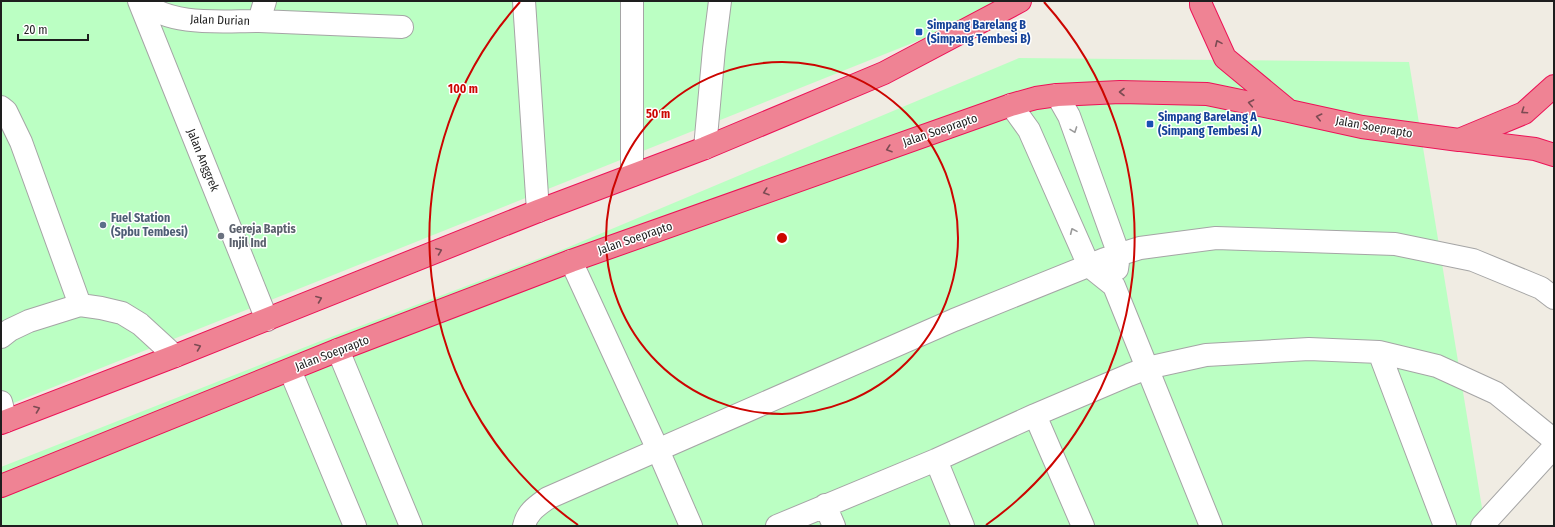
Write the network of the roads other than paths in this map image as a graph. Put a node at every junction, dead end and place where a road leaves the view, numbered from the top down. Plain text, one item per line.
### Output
1 (139, 1) edge
2 (524, 1) edge
3 (632, 1) edge
4 (720, 1) edge
5 (1020, 1) edge
6 (1201, 3) edge
7 (262, 11) edge
8 (402, 27) dead end
9 (1554, 86) edge
10 (1057, 95) junction
11 (1011, 105) junction
12 (1, 107) edge
13 (1289, 111) junction
14 (1459, 140) junction
15 (705, 148) junction
16 (1554, 155) edge
17 (632, 176) junction
18 (538, 211) junction
19 (1119, 255) junction
20 (570, 261) junction
21 (1089, 266) junction
22 (1114, 286) junction
23 (1554, 298) edge
24 (80, 306) junction
25 (268, 320) junction
26 (1, 337) edge
27 (338, 350) junction
28 (1379, 352) junction
29 (175, 356) junction
30 (1147, 368) junction
31 (290, 370) junction
32 (3, 415) edge
33 (1035, 415) junction
34 (1554, 440) edge
35 (1554, 447) edge
36 (658, 450) junction
37 (936, 460) junction
38 (1, 486) edge
39 (825, 505) junction
40 (356, 526) edge
41 (411, 526) edge
42 (524, 526) edge
43 (691, 526) edge
44 (777, 526) edge
45 (834, 526) edge
46 (963, 526) edge
47 (1083, 526) edge
48 (1211, 526) edge
49 (1445, 526) edge
50 (1482, 526) edge

1 - 7 street, Jalan Durian
1 - 25 street, Jalan Anggrek
2 - 18 street
3 - 17 street
4 - 15 street
5 - 15 highway
13 -> 6 highway, Jalan Soeprapto
7 - 8 street, Jalan Durian
9 -> 14 highway
10 - 11 highway, Jalan Soeprapto
13 -> 10 highway, Jalan Soeprapto
10 -> 19 street
11 -> 20 highway, Jalan Soeprapto
21 -> 11 street
12 - 24 street
14 -> 13 highway, Jalan Soeprapto
14 - 16 highway, Jalan Soeprapto
15 - 17 highway
17 - 18 highway
25 -> 18 highway
19 - 21 street
19 - 22 street
19 - 23 street
20 - 27 highway, Jalan Soeprapto
20 - 36 street
21 - 22 street
21 - 36 street
22 - 30 street
24 - 26 street
24 - 29 street
29 -> 25 highway
27 - 31 highway, Jalan Soeprapto
27 - 41 street
28 - 30 street
28 - 34 street
28 - 49 street
32 -> 29 highway
30 - 33 street
30 - 48 street
31 - 38 highway, Jalan Soeprapto
31 - 40 street
33 - 37 street
33 - 47 street
35 - 50 street
36 - 42 street
36 - 43 street
37 - 39 street
37 - 46 street
39 - 44 street
39 - 45 street

